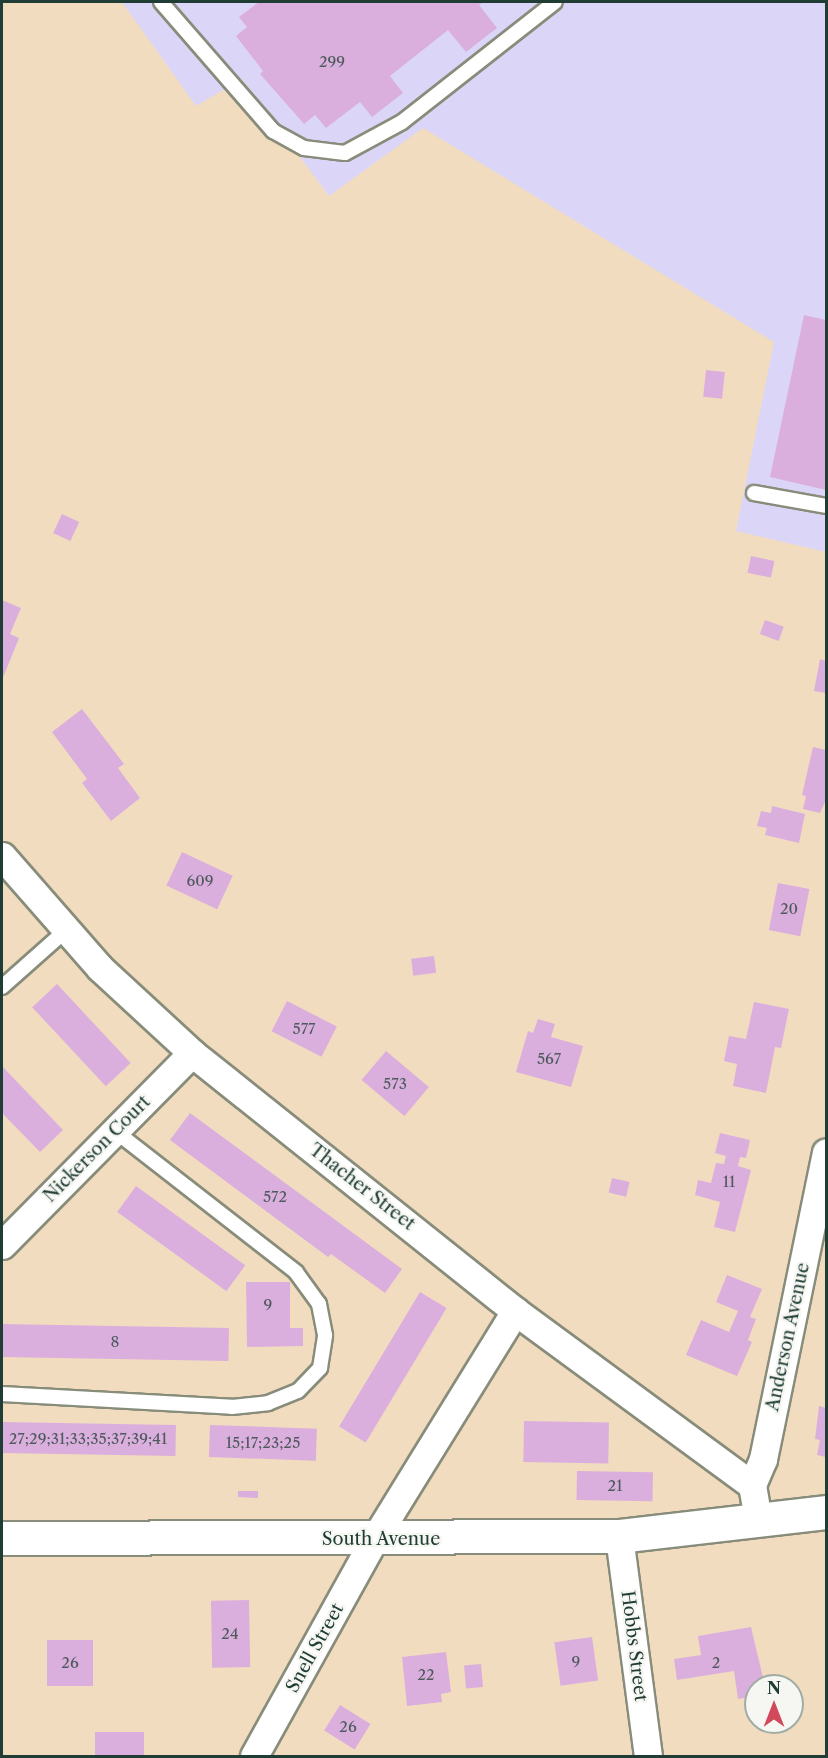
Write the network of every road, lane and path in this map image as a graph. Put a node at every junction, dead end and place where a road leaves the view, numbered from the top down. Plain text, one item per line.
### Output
1 (161, 2) edge
2 (555, 2) edge
3 (754, 492) dead end
4 (826, 506) edge
5 (2, 855) edge
6 (65, 931) junction
7 (2, 987) edge
8 (192, 1053) junction
9 (115, 1131) junction
10 (826, 1152) edge
11 (2, 1245) edge
12 (515, 1311) junction
13 (2, 1394) edge
14 (752, 1485) junction
15 (826, 1512) edge
16 (759, 1521) junction
17 (619, 1536) junction
18 (2, 1538) edge
19 (375, 1538) junction
20 (254, 1756) edge
21 (648, 1756) edge

1 - 2 lane
3 - 4 lane
5 - 6 street, Thacher Street
6 - 7 lane
6 - 8 street, Thacher Street
8 - 9 street, Nickerson Court
8 - 12 street, Thacher Street
9 - 11 street, Nickerson Court
9 - 13 lane
10 - 14 street, Anderson Avenue
12 - 14 street, Thacher Street
12 - 19 street
14 - 16 street
15 - 16 highway
16 - 17 highway, South Avenue
17 - 19 highway, South Avenue
17 - 21 street, Hobbs Street
18 - 19 highway, South Avenue
19 - 20 street, Snell Street

